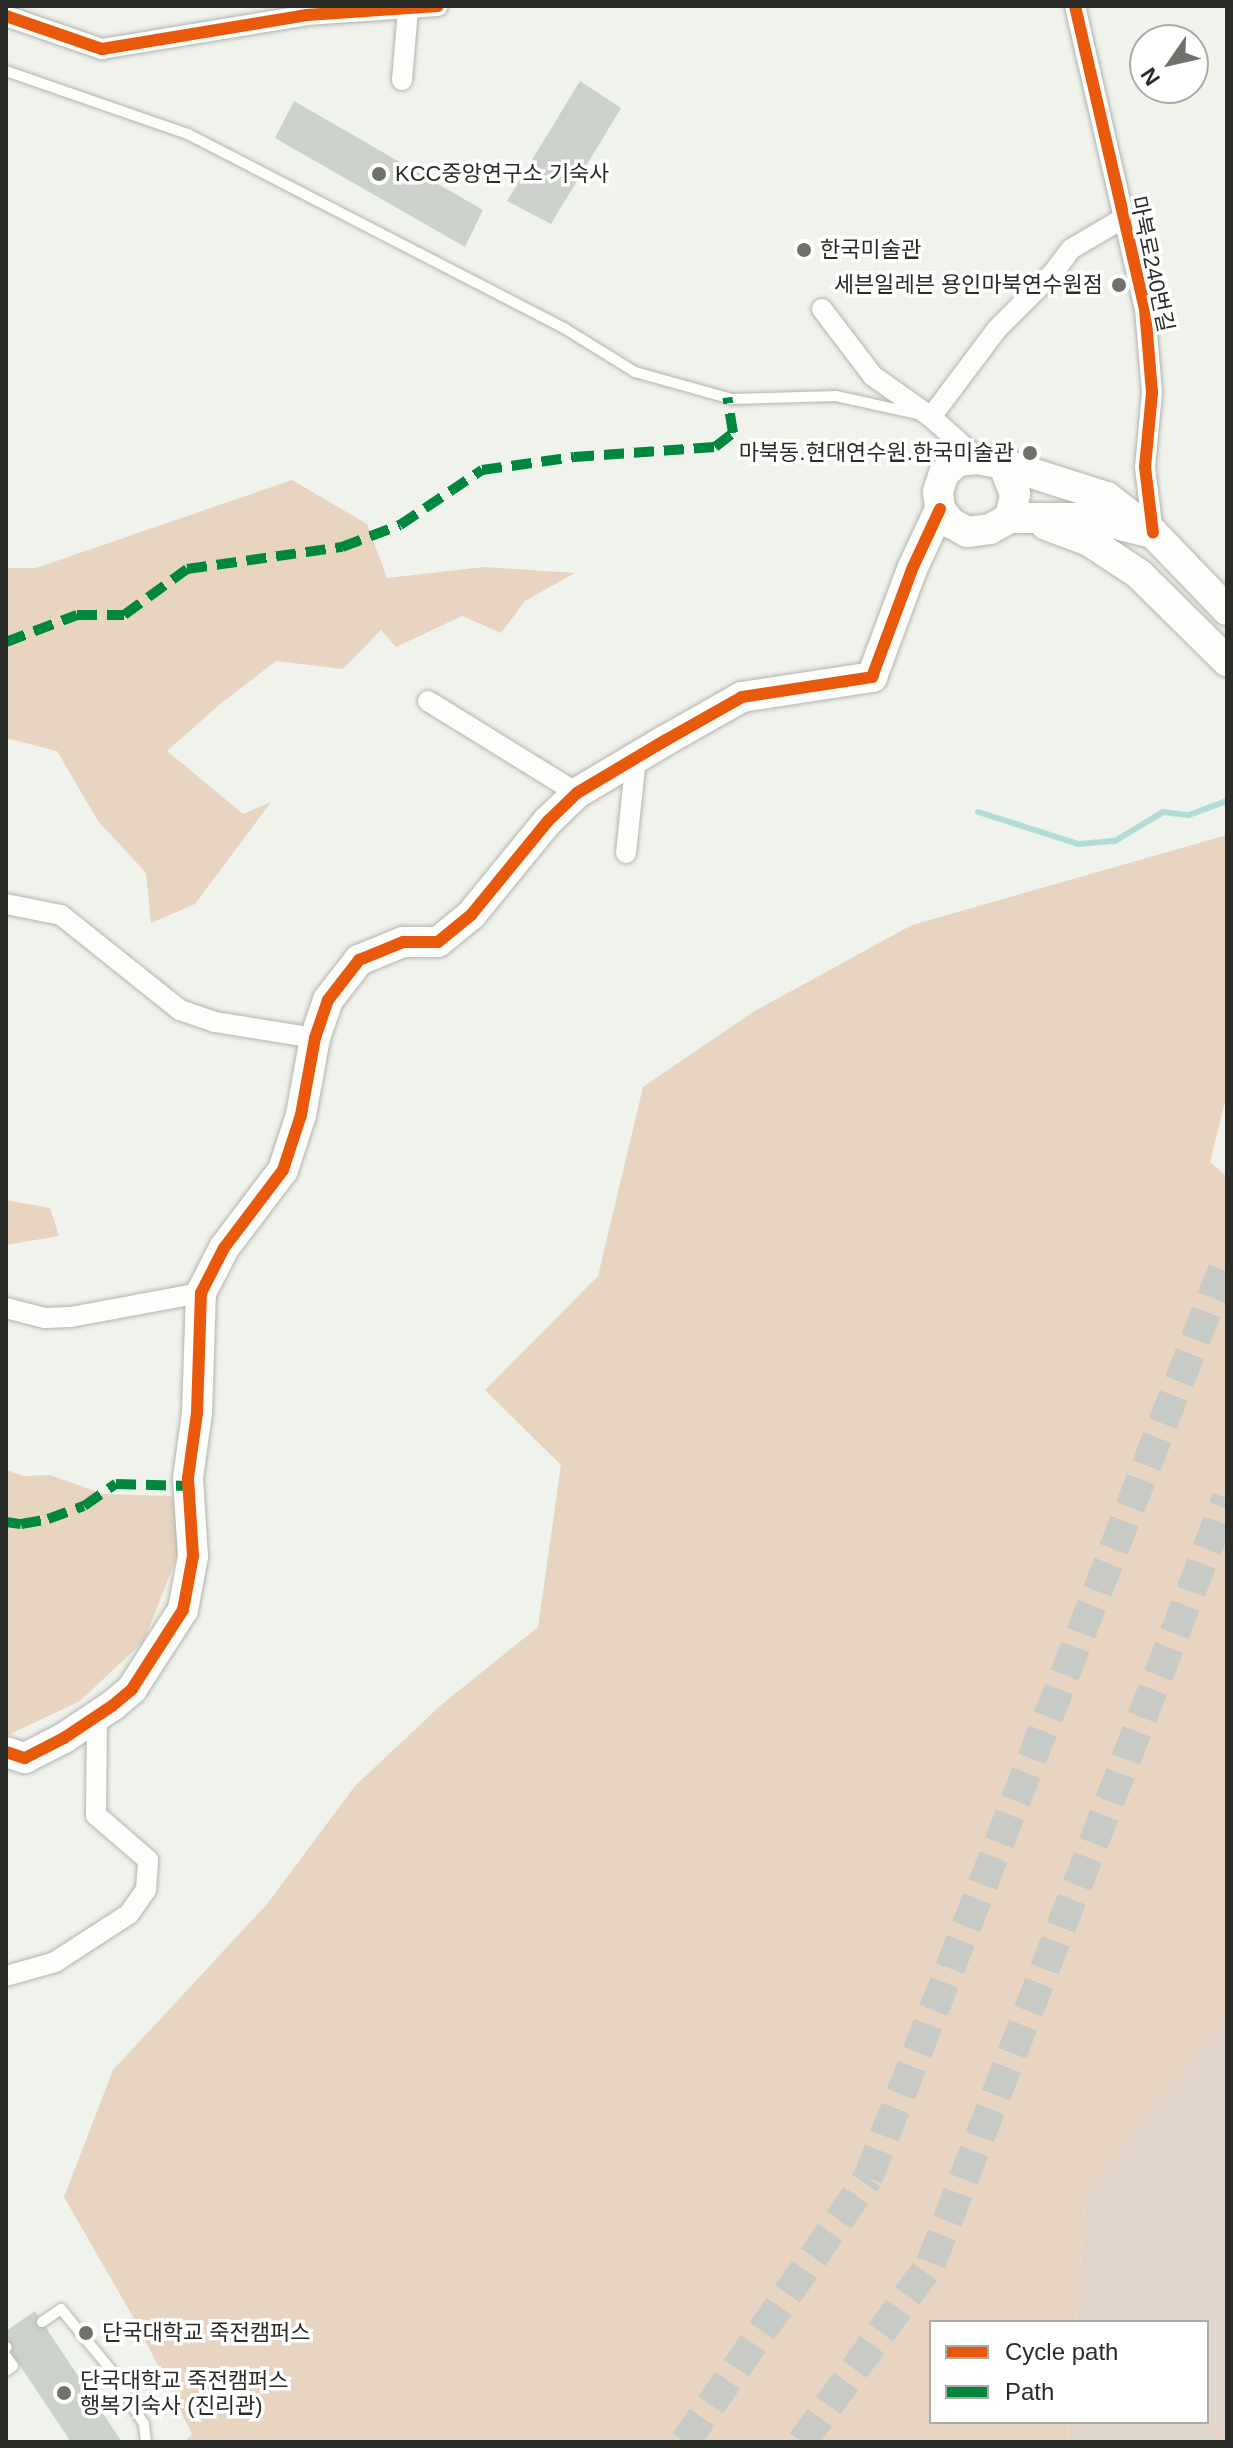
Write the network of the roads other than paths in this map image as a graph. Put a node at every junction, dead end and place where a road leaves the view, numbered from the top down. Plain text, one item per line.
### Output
1 (438, 6) edge
2 (1075, 6) edge
3 (408, 10) junction
4 (6, 16) edge
5 (6, 71) edge
6 (402, 80) dead end
7 (1122, 219) junction
8 (822, 309) dead end
9 (931, 417) junction
10 (990, 462) junction
11 (940, 509) junction
12 (1017, 518) junction
13 (1153, 533) junction
14 (1227, 610) edge
15 (1227, 661) edge
16 (428, 701) dead end
17 (636, 758) junction
18 (577, 793) junction
19 (626, 853) dead end
20 (6, 904) edge
21 (315, 1038) junction
22 (201, 1293) junction
23 (6, 1308) edge
24 (97, 1716) junction
25 (6, 1752) edge
26 (6, 1976) edge
27 (42, 2322) dead end
28 (6, 2350) edge
29 (6, 2371) edge
30 (146, 2442) edge

1 - 3 street
2 - 7 street, 마북로240번길
3 - 4 street
3 - 6 street
5 - 9 lane
7 - 9 street
7 - 13 street, 마북로240번길
8 - 9 street
9 - 10 street
10 - 11 street
10 - 12 street
10 - 13 street
11 - 12 street
11 - 17 street
12 - 13 street
12 - 15 street
13 - 14 street
16 - 18 street
17 - 18 street
17 - 19 street
18 - 21 street
20 - 21 street
21 - 22 street
22 - 23 street
22 - 24 street
24 - 25 street
24 - 26 street
27 - 30 lane
28 - 29 lane

